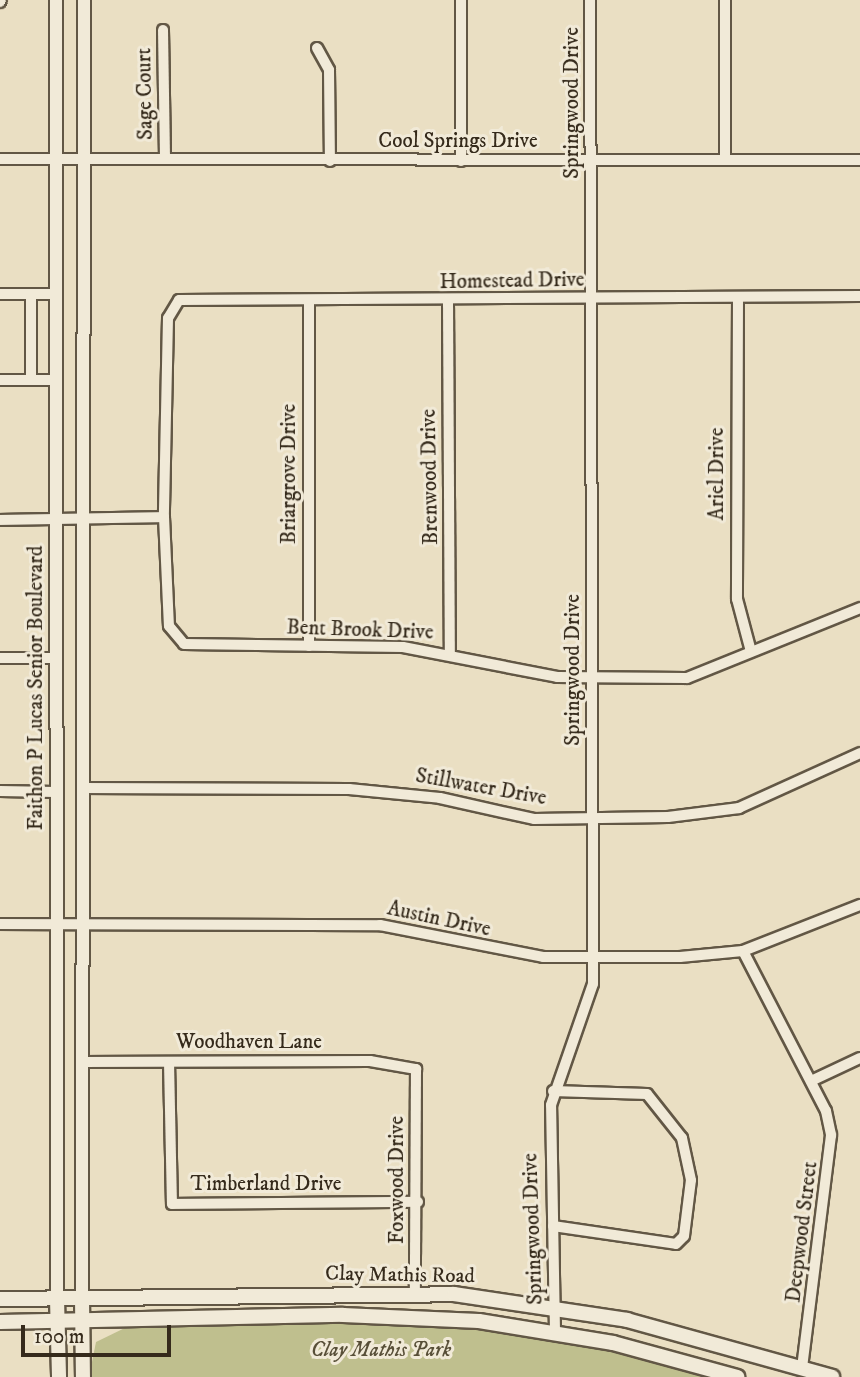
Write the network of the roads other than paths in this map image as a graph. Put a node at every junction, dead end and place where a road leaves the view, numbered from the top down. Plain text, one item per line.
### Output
1 (56, 0) edge
2 (84, 0) edge
3 (461, 0) edge
4 (590, 0) edge
5 (725, 0) edge
6 (163, 30) dead end
7 (317, 48) dead end
8 (165, 157) junction
9 (84, 158) junction
10 (0, 159) edge
11 (57, 159) junction
12 (461, 160) junction
13 (591, 160) junction
14 (725, 160) junction
15 (860, 160) edge
16 (330, 161) junction
17 (0, 294) edge
18 (31, 294) junction
19 (56, 294) junction
20 (860, 296) edge
21 (738, 298) junction
22 (592, 299) junction
23 (448, 301) junction
24 (309, 302) junction
25 (169, 310) joint
26 (0, 380) edge
27 (31, 380) junction
28 (56, 380) junction
29 (85, 517) junction
30 (164, 517) junction
31 (58, 518) junction
32 (0, 520) edge
33 (860, 608) edge
34 (309, 646) junction
35 (750, 648) junction
36 (450, 652) junction
37 (0, 658) edge
38 (56, 659) junction
39 (592, 679) junction
40 (860, 753) edge
41 (82, 788) junction
42 (0, 791) edge
43 (55, 792) junction
44 (592, 819) junction
45 (860, 905) edge
46 (0, 923) edge
47 (81, 923) junction
48 (57, 924) junction
49 (743, 951) junction
50 (593, 957) junction
51 (860, 1058) edge
52 (82, 1062) junction
53 (169, 1062) junction
54 (415, 1069) joint
55 (811, 1081) junction
56 (553, 1091) junction
57 (58, 1100) junction
58 (82, 1100) junction
59 (418, 1202) junction
60 (553, 1226) junction
61 (415, 1292) junction
62 (0, 1299) edge
63 (57, 1299) junction
64 (82, 1299) junction
65 (555, 1308) junction
66 (82, 1320) junction
67 (57, 1321) junction
68 (0, 1322) edge
69 (555, 1331) junction
70 (802, 1369) junction
71 (59, 1377) edge
72 (83, 1377) edge
73 (737, 1377) edge
74 (832, 1377) edge

1 - 11 street, Faithon P Lucas Senior Boulevard
2 - 9 street
3 - 12 street
4 - 13 street, Springwood Drive
5 - 14 street
6 - 8 street, Sage Court
7 - 16 street
8 - 9 street, Cool Springs Drive
8 - 16 street, Cool Springs Drive
9 - 11 street, Cool Springs Drive
9 - 29 street
10 - 11 street, Cool Springs Drive
11 - 19 street, Faithon P Lucas Senior Boulevard
12 - 13 street, Cool Springs Drive
12 - 16 street, Cool Springs Drive
13 - 14 street, Cool Springs Drive
13 - 22 street, Springwood Drive
14 - 15 street, Cool Springs Drive
17 - 18 street
18 - 19 street
18 - 27 street
19 - 28 street, Faithon P Lucas Senior Boulevard
20 - 21 street, Homestead Drive
21 - 22 street, Homestead Drive
21 - 35 street, Ariel Drive
22 - 23 street, Homestead Drive
22 - 39 street, Springwood Drive
23 - 24 street, Homestead Drive
23 - 36 street, Brenwood Drive
24 - 25 street, Homestead Drive
24 - 34 street, Briargrove Drive
25 - 30 street, Bent Brook Drive
26 - 27 street
27 - 28 street
28 - 31 street, Faithon P Lucas Senior Boulevard
29 - 30 street
29 - 31 street
29 - 41 street
30 - 34 street, Bent Brook Drive
31 - 32 street
31 - 38 street, Faithon P Lucas Senior Boulevard
33 - 35 street, Bent Brook Drive
34 - 36 street, Bent Brook Drive
35 - 39 street, Bent Brook Drive
36 - 39 street, Bent Brook Drive
37 - 38 street
38 - 43 street, Faithon P Lucas Senior Boulevard
39 - 44 street, Springwood Drive
40 - 44 street, Stillwater Drive
41 - 44 street, Stillwater Drive
41 - 47 street
42 - 43 street
43 - 48 street, Faithon P Lucas Senior Boulevard
44 - 50 street, Springwood Drive
45 - 49 street, Austin Drive
46 - 48 street, Austin Drive
47 - 48 street, Austin Drive
47 - 50 street, Austin Drive
47 - 52 street
48 - 57 street, Faithon P Lucas Senior Boulevard
49 - 50 street, Austin Drive
49 - 55 street, Deepwood Street
50 - 56 street, Springwood Drive
51 - 55 street
52 - 53 street, Woodhaven Lane
52 - 58 street
53 - 54 street, Woodhaven Lane
53 - 59 street, Timberland Drive
54 - 59 street, Foxwood Drive
55 - 70 street, Deepwood Street
56 - 60 street, Springwood Drive
56 - 60 street
57 - 58 street
57 - 63 street, Faithon P Lucas Senior Boulevard
58 - 64 street
59 - 61 street, Foxwood Drive
60 - 65 street, Springwood Drive
61 - 64 main road, Clay Mathis Road
61 - 65 main road, Clay Mathis Road
62 - 63 main road, Clay Mathis Road
63 - 64 main road, Clay Mathis Road
63 - 67 main road, Faithon P Lucas Senior Boulevard
64 - 66 main road
65 - 69 street, Springwood Drive
65 - 70 main road, Clay Mathis Road
66 - 67 main road, Clay Mathis Road
66 - 69 main road, Clay Mathis Road
66 - 72 main road
67 - 68 main road, Clay Mathis Road
67 - 71 main road, Faithon P Lucas Senior Boulevard
69 - 73 main road, Clay Mathis Road
70 - 74 main road, Clay Mathis Road

